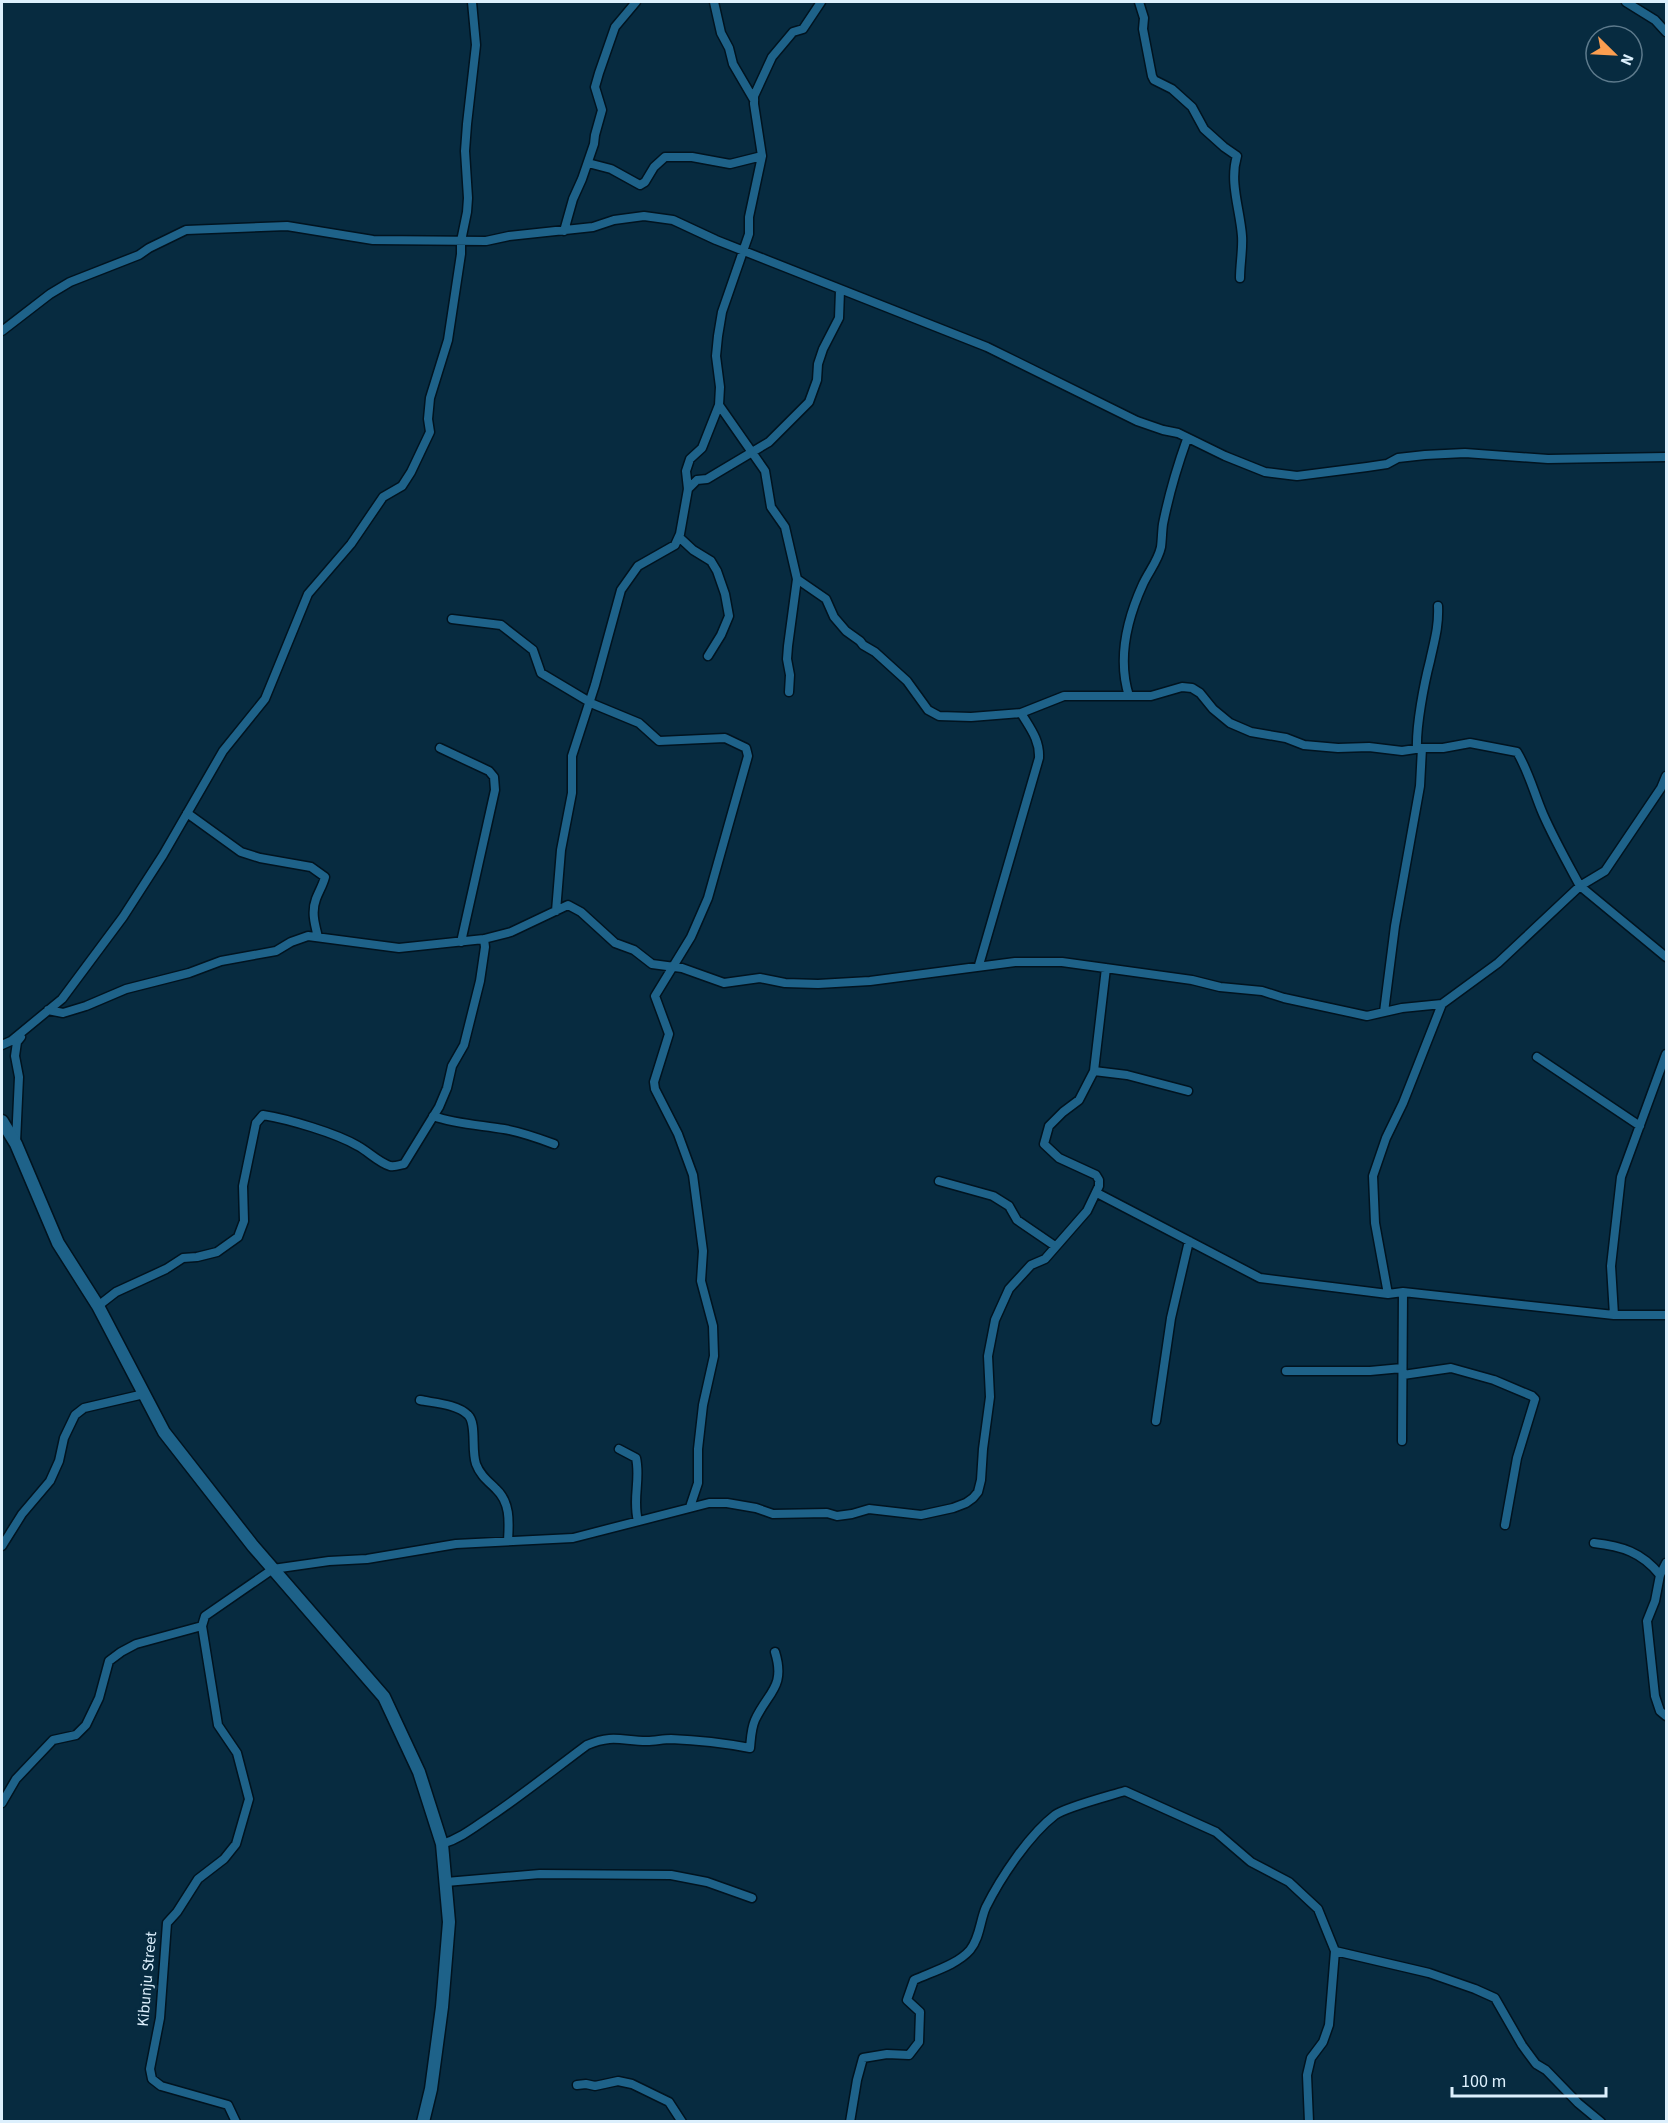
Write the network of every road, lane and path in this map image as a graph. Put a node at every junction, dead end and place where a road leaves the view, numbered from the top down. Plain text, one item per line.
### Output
1 (471, 2) edge
2 (636, 2) edge
3 (714, 2) edge
4 (821, 2) edge
5 (1139, 2) edge
6 (1626, 2) edge
7 (1666, 32) edge
8 (754, 100) junction
9 (762, 156) junction
10 (588, 163) junction
11 (564, 231) junction
12 (461, 241) junction
13 (744, 250) junction
14 (1239, 278) dead end
15 (840, 290) junction
16 (2, 331) edge
17 (720, 405) junction
18 (1187, 439) junction
19 (751, 452) junction
20 (1666, 457) edge
21 (688, 489) junction
22 (679, 537) junction
23 (797, 579) junction
24 (1437, 606) dead end
25 (452, 619) dead end
26 (708, 656) dead end
27 (789, 692) dead end
28 (1129, 696) junction
29 (589, 702) junction
30 (1021, 712) junction
31 (440, 748) dead end
32 (1419, 748) junction
33 (1666, 776) edge
34 (1664, 788) edge
35 (187, 813) junction
36 (1580, 886) junction
37 (556, 911) junction
38 (318, 937) junction
39 (484, 939) junction
40 (461, 942) junction
41 (1665, 954) edge
42 (979, 965) junction
43 (672, 966) junction
44 (1106, 968) junction
45 (1442, 1004) junction
46 (48, 1010) junction
47 (1384, 1012) junction
48 (29, 1027) junction
49 (2, 1045) edge
50 (1666, 1054) edge
51 (1537, 1057) dead end
52 (1094, 1071) junction
53 (1188, 1091) dead end
54 (433, 1116) junction
55 (2, 1121) edge
56 (1640, 1126) junction
57 (16, 1144) junction
58 (554, 1144) dead end
59 (939, 1181) dead end
60 (1097, 1193) junction
61 (1189, 1241) junction
62 (1055, 1246) junction
63 (1404, 1292) junction
64 (1388, 1294) junction
65 (98, 1306) junction
66 (1614, 1315) junction
67 (1666, 1315) edge
68 (1286, 1371) dead end
69 (1402, 1371) junction
70 (144, 1394) junction
71 (420, 1400) dead end
72 (1156, 1421) dead end
73 (1402, 1441) dead end
74 (619, 1449) dead end
75 (690, 1507) junction
76 (638, 1521) junction
77 (1505, 1525) dead end
78 (508, 1542) junction
79 (1594, 1543) dead end
80 (2, 1546) edge
81 (1666, 1563) edge
82 (273, 1569) junction
83 (1660, 1575) junction
84 (202, 1626) junction
85 (775, 1652) dead end
86 (1666, 1716) edge
87 (2, 1803) edge
88 (442, 1844) junction
89 (446, 1882) junction
90 (752, 1898) dead end
91 (1335, 1951) junction
92 (577, 2085) dead end
93 (236, 2121) edge
94 (423, 2121) edge
95 (682, 2121) edge
96 (850, 2121) edge
97 (1309, 2121) edge
98 (1601, 2121) edge

1 - 12 street
2 - 10 street
3 - 8 street
4 - 8 street
5 - 14 street
6 - 7 street
8 - 9 street
9 - 10 street
9 - 13 street
10 - 11 street
11 - 12 street
11 - 13 street
12 - 16 street
12 - 35 street
13 - 15 street
13 - 17 street
15 - 18 street
15 - 19 street
17 - 19 street
17 - 21 street
18 - 20 street
18 - 28 street
19 - 21 street
19 - 23 street
21 - 22 street
22 - 26 street
22 - 29 street
23 - 27 street
23 - 30 street
24 - 32 street
25 - 29 street
28 - 30 street
28 - 32 street
29 - 37 street
29 - 43 street
30 - 42 street
31 - 40 street
32 - 36 street
32 - 47 street
33 - 34 street
34 - 36 street
35 - 38 street
35 - 46 street
36 - 41 street
36 - 45 street
37 - 39 street
37 - 43 street
38 - 40 street
38 - 46 street
39 - 40 street
39 - 54 street
42 - 43 street
42 - 44 street
43 - 75 street
44 - 47 street
44 - 52 street
45 - 47 street
45 - 64 street
46 - 48 street
48 - 49 street
48 - 57 street
50 - 56 street
51 - 56 street
52 - 53 street
52 - 60 street
54 - 58 street
54 - 65 street
55 - 57 street
56 - 66 street
57 - 65 street
59 - 62 street
60 - 61 street
60 - 62 street
61 - 64 street
61 - 72 street
62 - 75 street
63 - 64 street
63 - 66 street
63 - 69 street
65 - 70 street
66 - 67 street
68 - 69 street
69 - 73 street
69 - 77 street
70 - 80 street
70 - 82 street
71 - 78 street
74 - 76 street
75 - 76 street
76 - 78 street
78 - 82 street
79 - 83 street
81 - 83 street
82 - 84 street
82 - 88 street
83 - 86 street
84 - 87 street
84 - 93 street, Kibunju Street
85 - 88 street
88 - 89 street
89 - 90 street
89 - 94 street
91 - 96 street
91 - 97 street
91 - 98 street
92 - 95 street

